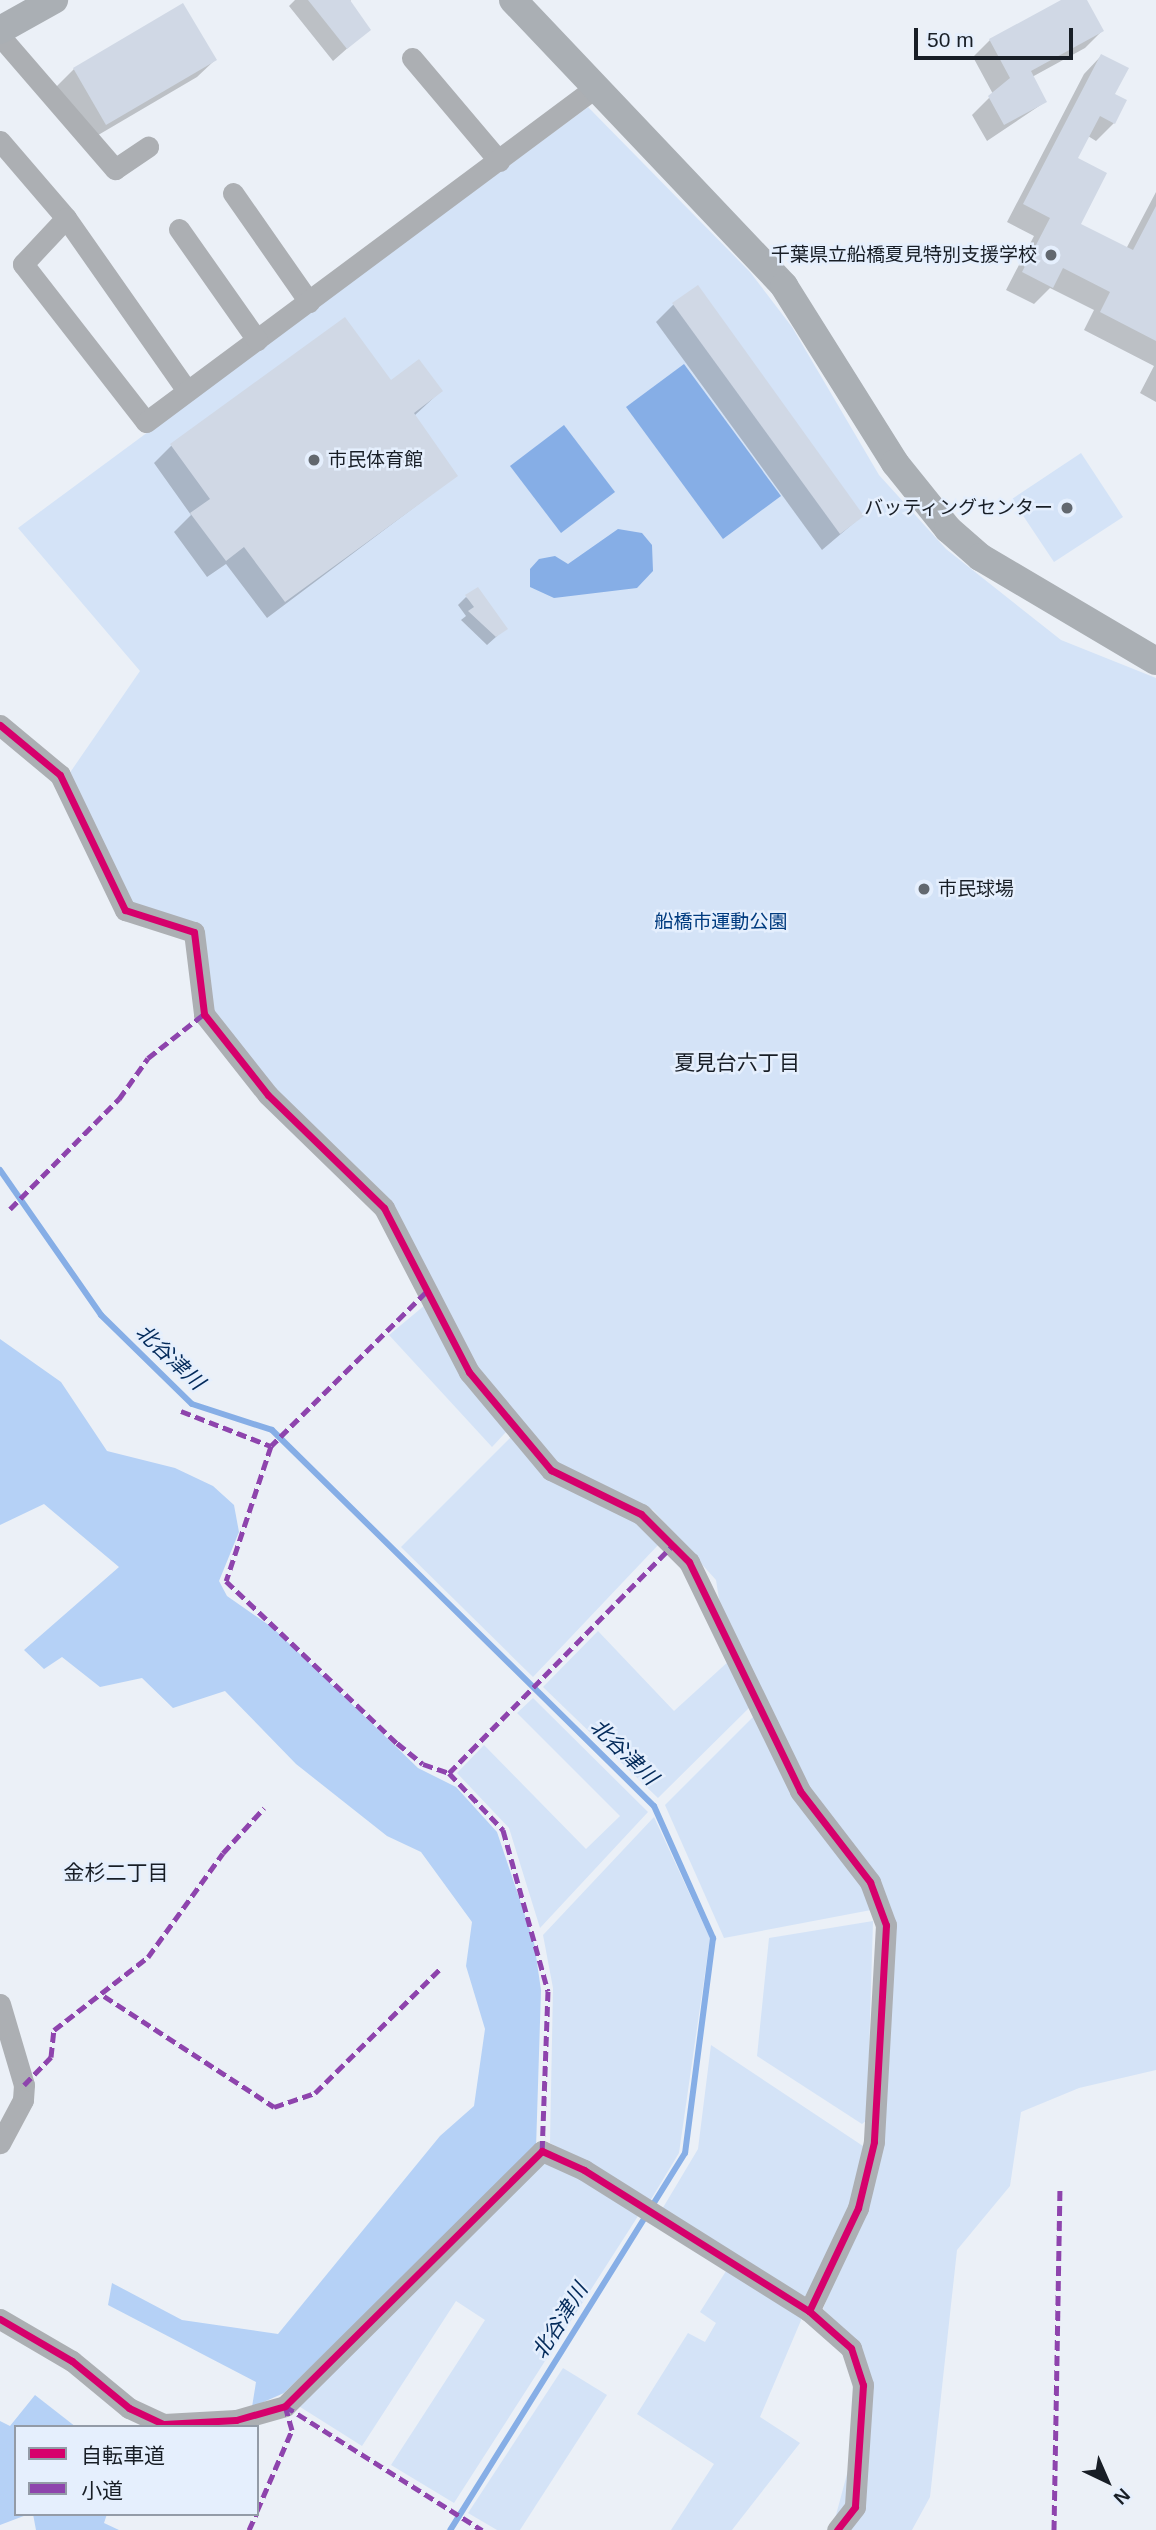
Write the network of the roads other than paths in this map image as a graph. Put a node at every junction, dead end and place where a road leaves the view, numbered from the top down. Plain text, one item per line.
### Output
1 (54, 0) edge
2 (513, 0) edge
3 (0, 30) edge
4 (0, 36) edge
5 (411, 58) dead end
6 (596, 87) junction
7 (0, 141) edge
8 (148, 147) dead end
9 (499, 161) junction
10 (233, 192) dead end
11 (66, 218) junction
12 (179, 229) dead end
13 (309, 302) junction
14 (257, 340) junction
15 (187, 391) junction
16 (1156, 661) edge
17 (0, 725) edge
18 (0, 2007) edge
19 (0, 2143) edge
20 (809, 2311) junction
21 (0, 2319) edge
22 (837, 2530) edge

1 - 3 street
2 - 6 street
4 - 8 street
5 - 9 street
6 - 9 street
6 - 16 street
7 - 11 street
9 - 13 street
10 - 13 street
11 - 15 street
11 - 15 street
12 - 14 street
13 - 14 street
14 - 15 street
17 - 20 street
18 - 19 street
20 - 21 street
20 - 22 street

